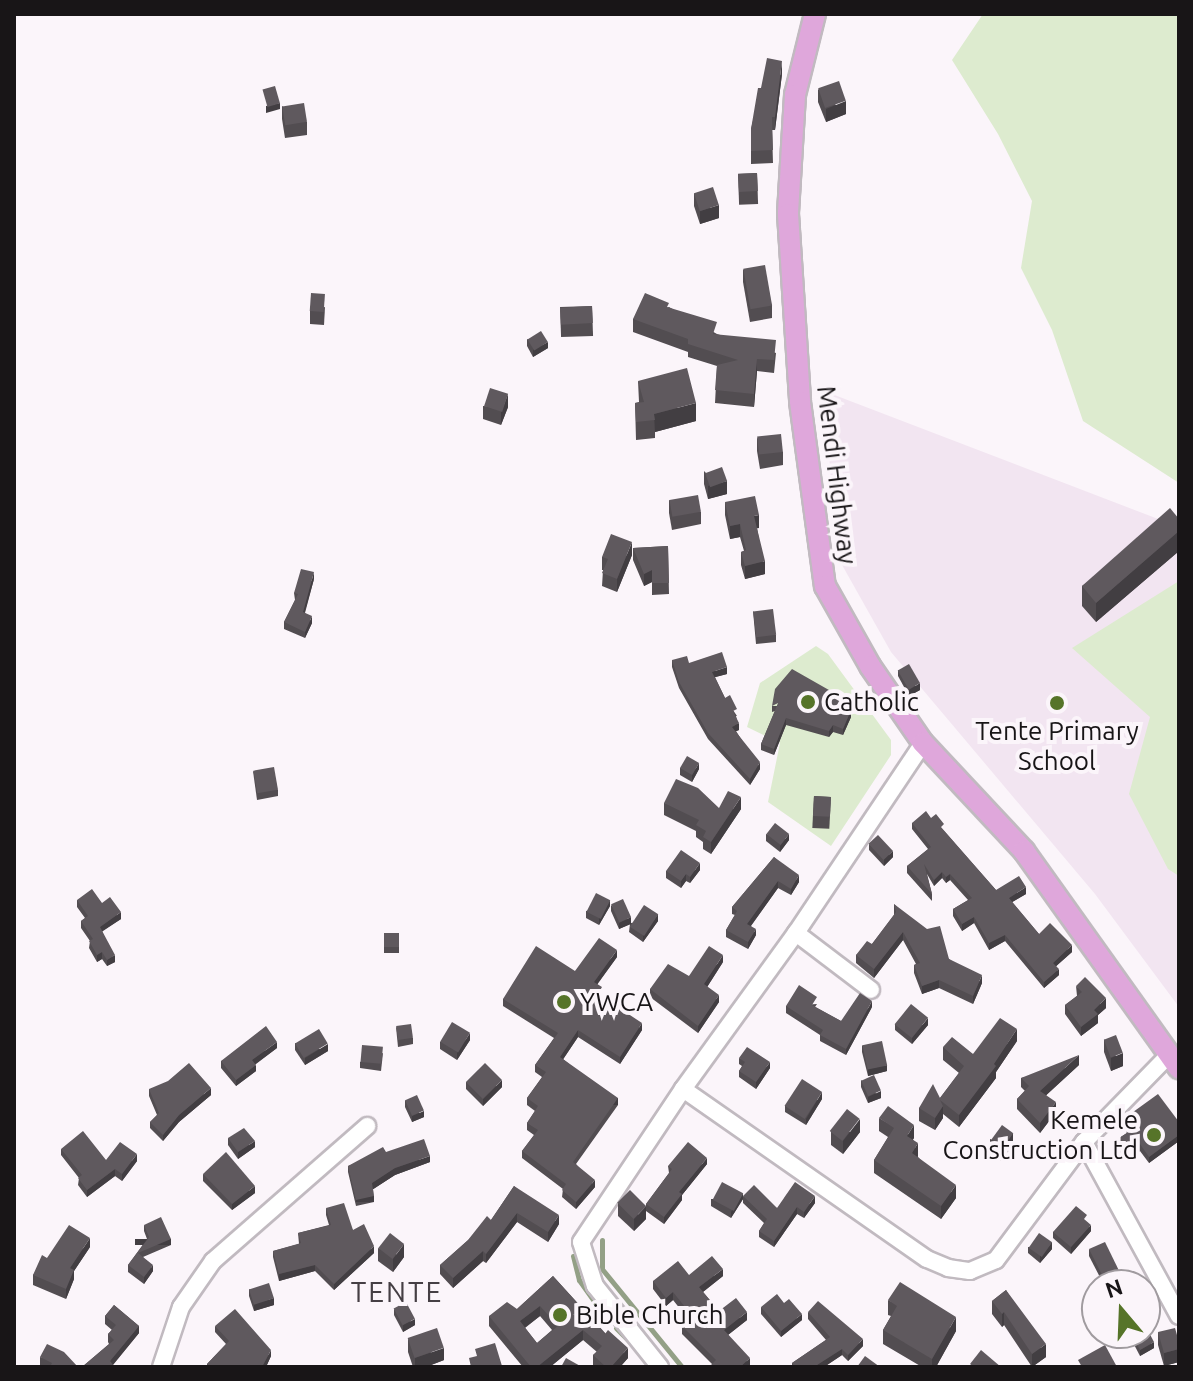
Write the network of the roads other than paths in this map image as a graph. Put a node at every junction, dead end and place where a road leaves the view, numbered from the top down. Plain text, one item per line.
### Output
1 (815, 14) edge
2 (923, 743) junction
3 (796, 933) junction
4 (871, 990) dead end
5 (1174, 1061) edge
6 (683, 1089) junction
7 (367, 1126) dead end
8 (1084, 1142) junction
9 (1179, 1316) edge
10 (161, 1367) edge
11 (660, 1367) edge

1 - 2 main road, Mendi Highway
2 - 3 street
2 - 5 main road, Mendi Highway
3 - 4 street
3 - 6 street
5 - 8 street
6 - 8 street
6 - 11 street
7 - 10 street
8 - 9 street

